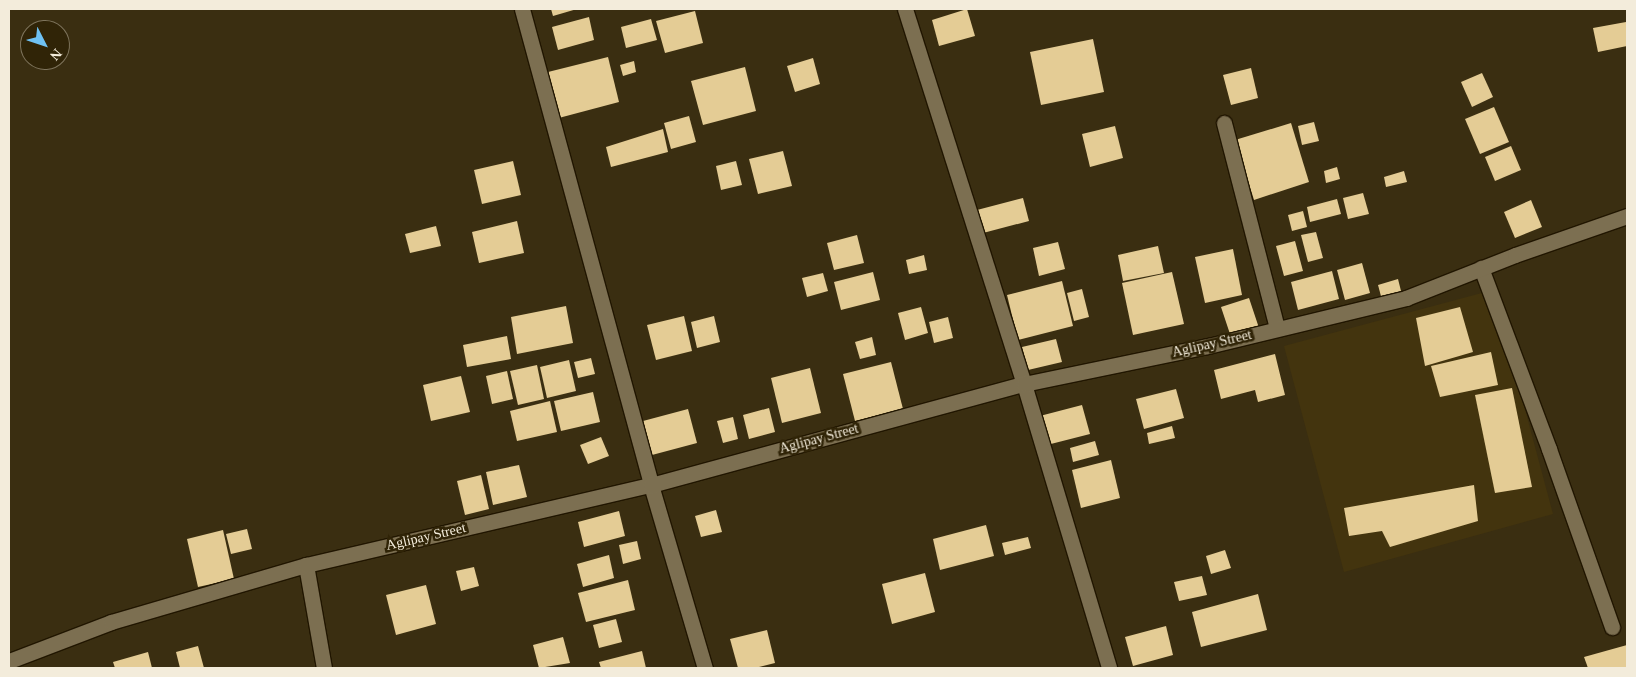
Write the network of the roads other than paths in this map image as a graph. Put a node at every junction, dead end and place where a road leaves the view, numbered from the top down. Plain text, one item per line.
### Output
1 (522, 9) edge
2 (905, 9) edge
3 (1224, 123) dead end
4 (1627, 216) edge
5 (1481, 268) junction
6 (1277, 328) junction
7 (1024, 384) junction
8 (651, 485) junction
9 (306, 565) junction
10 (1612, 627) dead end
11 (9, 661) edge
12 (324, 668) edge
13 (705, 668) edge
14 (1109, 668) edge

1 - 8 street
2 - 7 street
3 - 6 street
4 - 5 street, Aglipay Street
5 - 6 street, Aglipay Street
5 - 10 street
6 - 7 street, Aglipay Street
7 - 8 street, Aglipay Street
7 - 14 street
8 - 9 street, Aglipay Street
8 - 13 street
9 - 11 street, Aglipay Street
9 - 12 street

